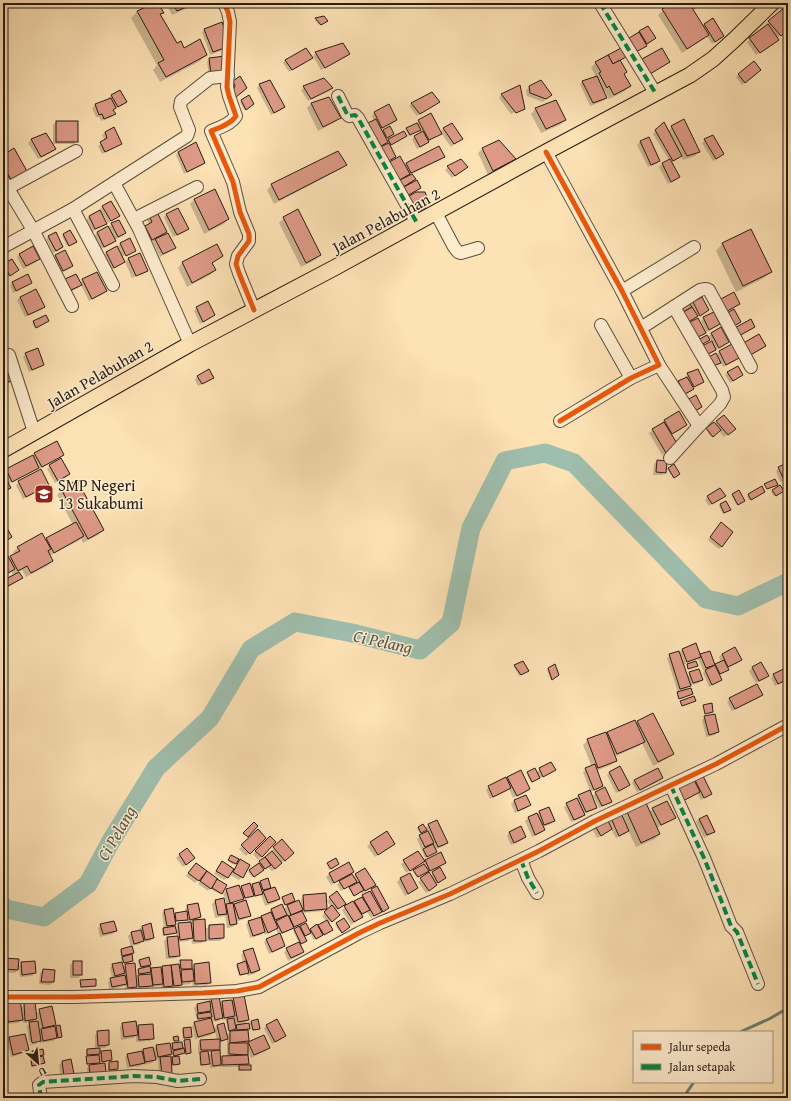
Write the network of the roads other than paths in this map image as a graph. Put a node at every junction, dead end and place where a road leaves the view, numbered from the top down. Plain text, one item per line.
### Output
1 (224, 3) edge
2 (600, 3) edge
3 (772, 3) edge
4 (228, 76) junction
5 (656, 94) junction
6 (338, 96) dead end
7 (76, 151) dead end
8 (546, 152) junction
9 (6, 184) edge
10 (114, 184) junction
11 (197, 187) dead end
12 (73, 209) junction
13 (436, 213) junction
14 (134, 219) junction
15 (417, 224) junction
16 (33, 230) junction
17 (3, 247) edge
18 (694, 247) dead end
19 (478, 248) dead end
20 (113, 285) dead end
21 (622, 291) junction
22 (72, 306) dead end
23 (674, 307) junction
24 (254, 310) junction
25 (601, 325) dead end
26 (641, 328) junction
27 (190, 344) junction
28 (8, 355) dead end
29 (659, 365) junction
30 (751, 367) dead end
31 (631, 378) junction
32 (560, 422) dead end
33 (699, 426) junction
34 (34, 432) junction
35 (3, 450) edge
36 (670, 458) dead end
37 (788, 726) edge
38 (671, 786) junction
39 (521, 860) junction
40 (537, 893) dead end
41 (758, 984) dead end
42 (3, 997) edge
43 (200, 1079) dead end
44 (41, 1098) edge

1 - 4 street
2 - 5 street
3 - 5 main road, Jalan Pelabuhan 2
4 - 10 street
4 - 24 street
5 - 8 main road, Jalan Pelabuhan 2
6 - 15 street
7 - 9 street
8 - 13 main road, Jalan Pelabuhan 2
8 - 21 street
9 - 16 street
10 - 12 street
10 - 14 street
11 - 14 street
12 - 16 street
12 - 20 street
13 - 15 main road, Jalan Pelabuhan 2
13 - 19 street
14 - 27 street
15 - 24 main road, Jalan Pelabuhan 2
16 - 17 street
16 - 22 street
18 - 21 street
21 - 26 street
23 - 26 street
23 - 30 street
23 - 33 street
24 - 27 main road, Jalan Pelabuhan 2
25 - 31 street
26 - 29 street
27 - 34 main road, Jalan Pelabuhan 2
28 - 34 street
29 - 31 street
29 - 33 street
31 - 32 street
33 - 36 street
34 - 35 main road, Jalan Pelabuhan 2
37 - 38 street
38 - 39 street
38 - 41 street
39 - 40 street
39 - 42 street
43 - 44 street

